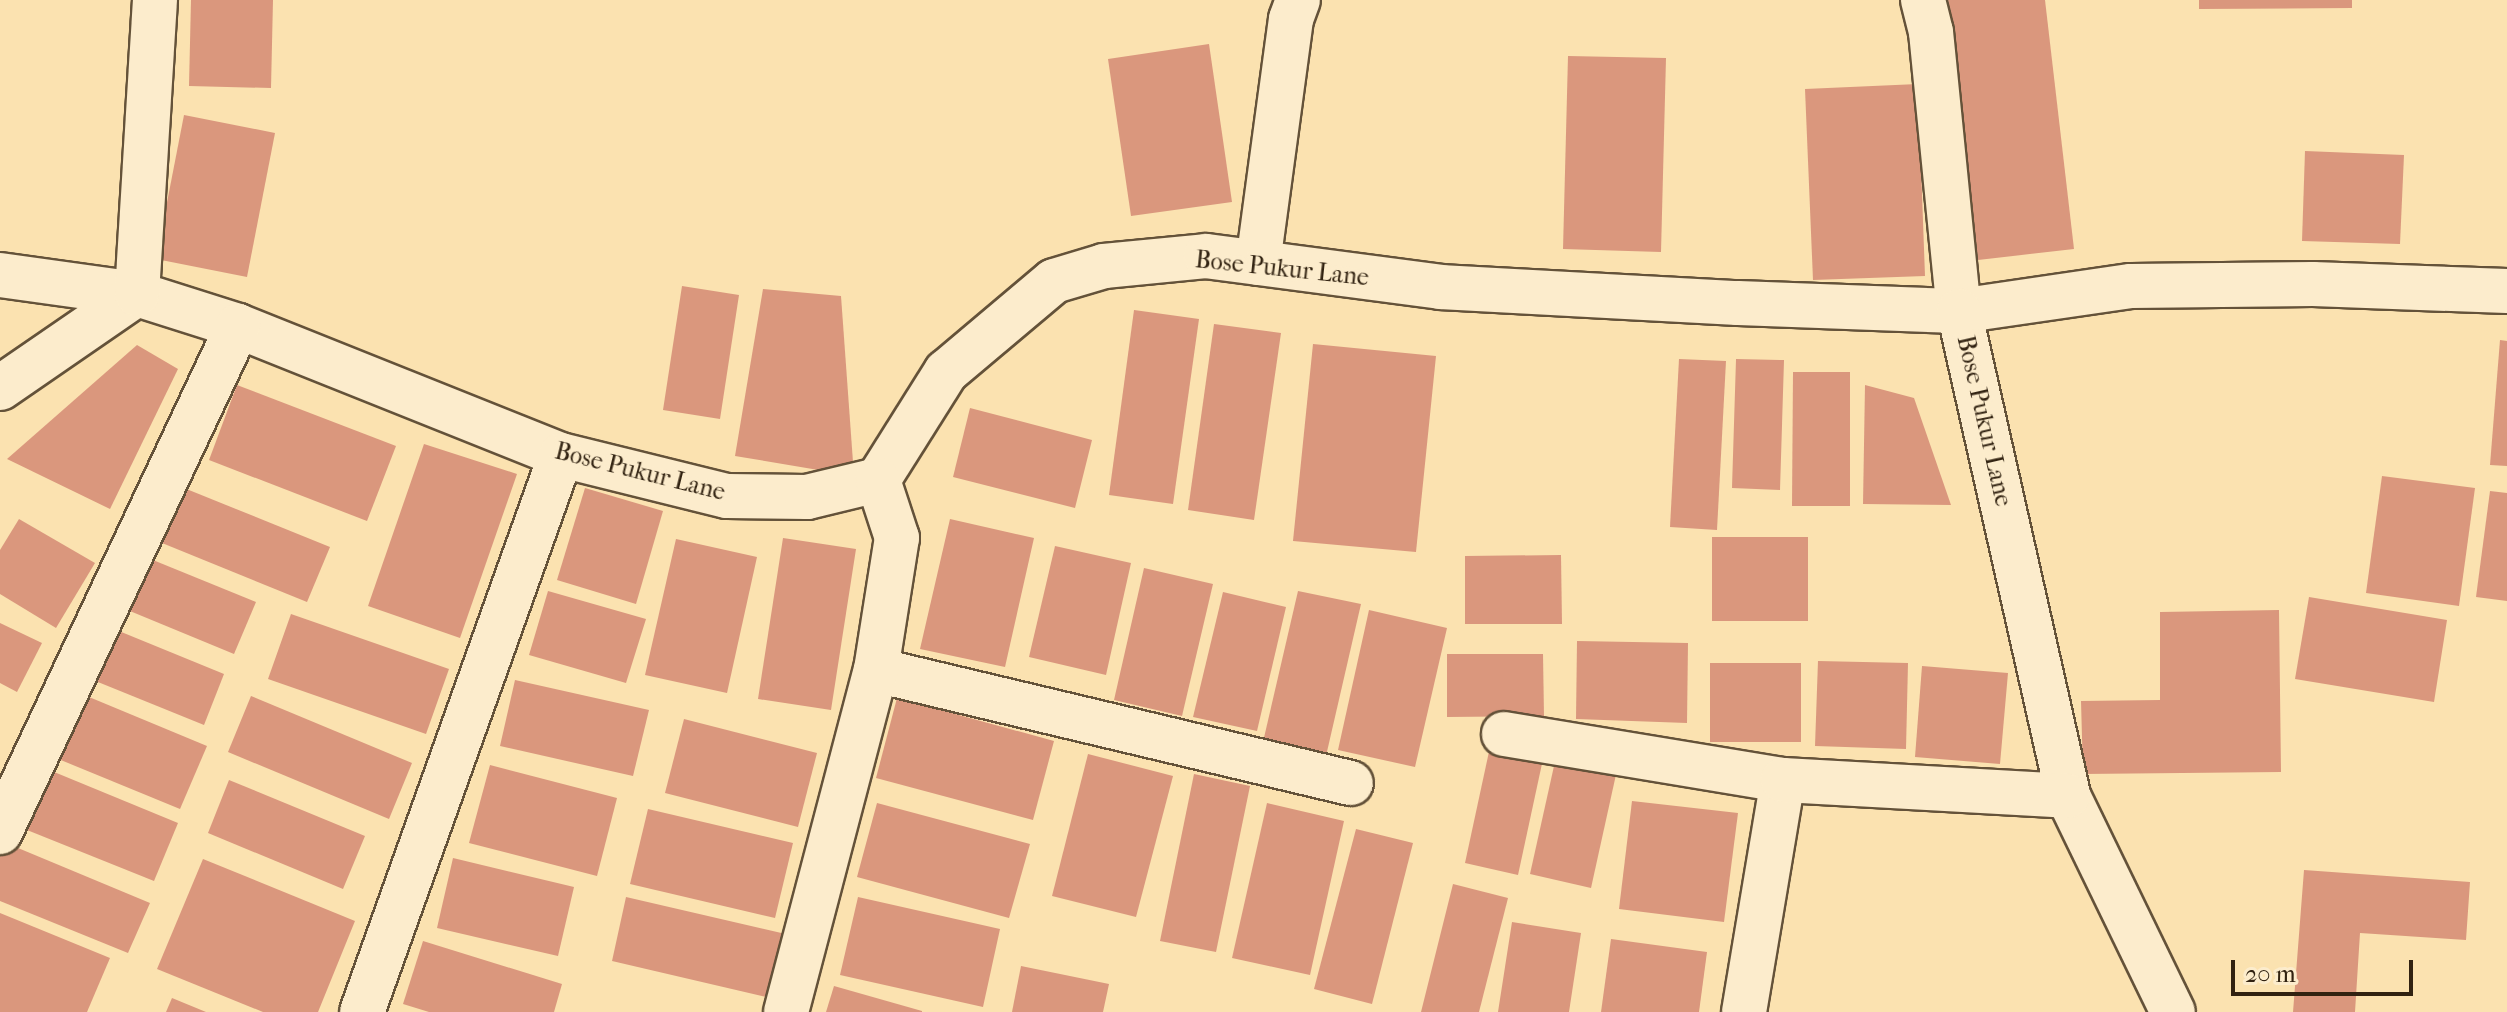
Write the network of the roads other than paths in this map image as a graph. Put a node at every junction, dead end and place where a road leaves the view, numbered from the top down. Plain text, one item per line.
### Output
1 (155, 0) edge
2 (1298, 0) edge
3 (1923, 0) edge
4 (1258, 263) junction
5 (0, 275) edge
6 (2507, 291) edge
7 (137, 294) junction
8 (1959, 311) junction
9 (238, 326) junction
10 (0, 388) edge
11 (561, 455) junction
12 (878, 480) junction
13 (876, 670) junction
14 (1504, 734) dead end
15 (1783, 780) junction
16 (1351, 783) dead end
17 (2068, 796) junction
18 (0, 832) edge
19 (362, 1012) edge
20 (786, 1012) edge
21 (1744, 1012) edge
22 (2173, 1012) edge

1 - 7 street
2 - 4 street
3 - 8 street
4 - 8 street, Bose Pukur Lane
4 - 12 street, Bose Pukur Lane
5 - 7 street, Bose Pukur Lane
6 - 8 street
7 - 9 street, Bose Pukur Lane
7 - 10 street
8 - 17 street, Bose Pukur Lane
9 - 11 street, Bose Pukur Lane
9 - 18 street
11 - 12 street, Bose Pukur Lane
11 - 19 street
12 - 13 street
13 - 16 street
13 - 20 street
14 - 15 street
15 - 17 street
15 - 21 street
17 - 22 street, Bose Pukur Lane

